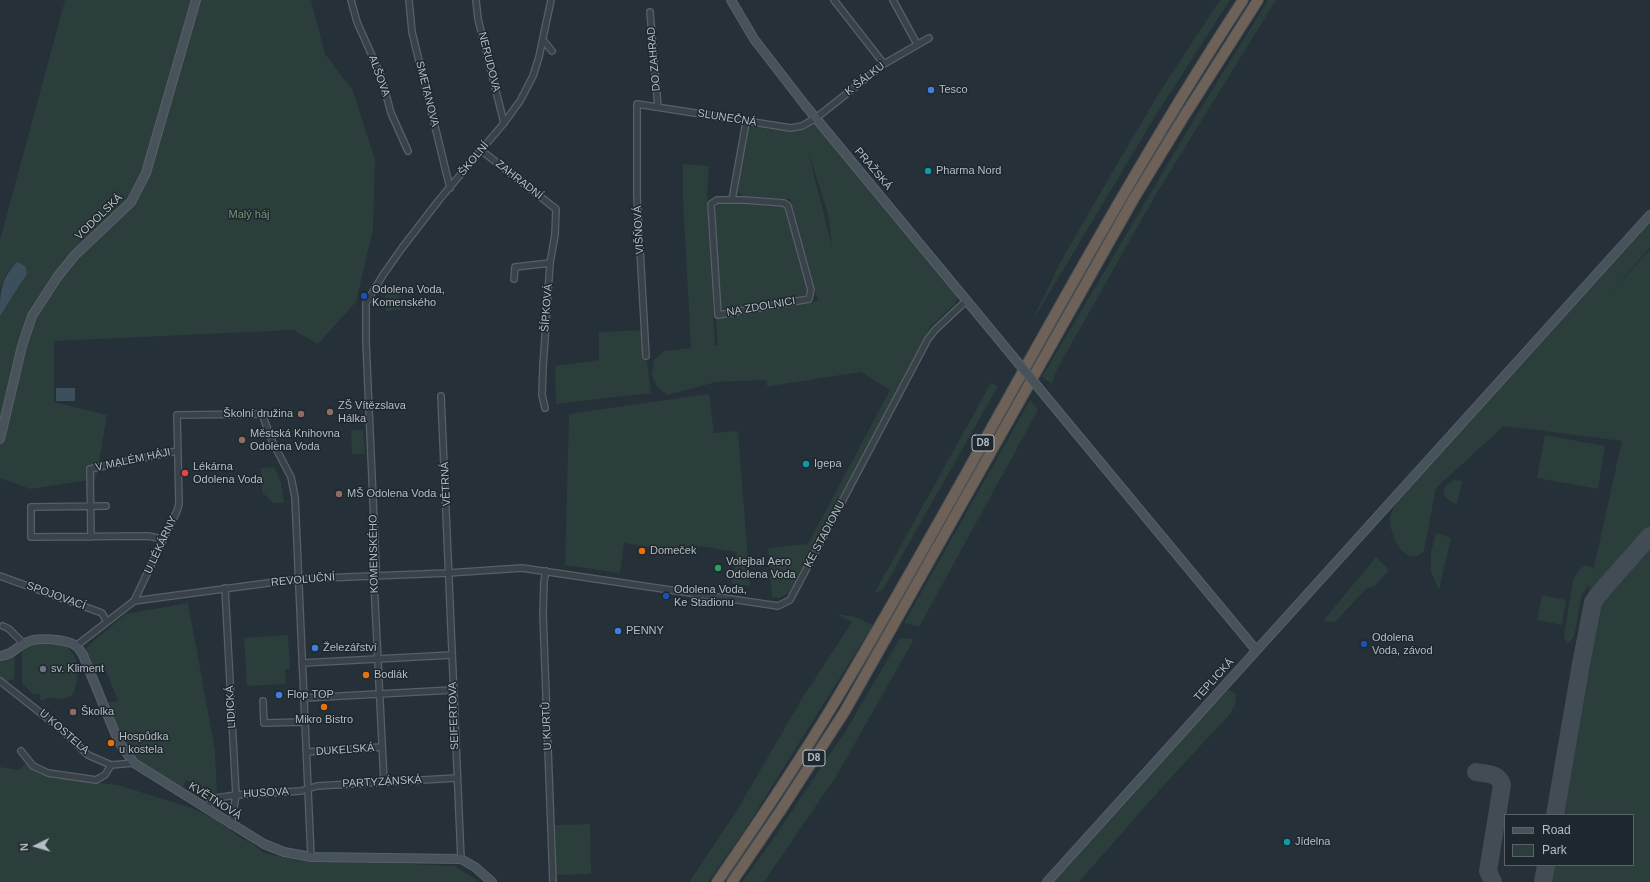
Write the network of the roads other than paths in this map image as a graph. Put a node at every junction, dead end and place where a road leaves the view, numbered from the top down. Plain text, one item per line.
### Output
1 (196, 0) edge
2 (351, 0) edge
3 (409, 0) edge
4 (476, 0) edge
5 (551, 0) edge
6 (731, 0) edge
7 (834, 0) edge
8 (893, 0) edge
9 (1243, 0) edge
10 (1258, 0) edge
11 (650, 12) dead end
12 (929, 38) dead end
13 (543, 40) junction
14 (917, 44) junction
15 (552, 51) dead end
16 (884, 64) junction
17 (637, 104) joint
18 (658, 107) junction
19 (816, 118) junction
20 (746, 122) junction
21 (504, 123) junction
22 (408, 151) dead end
23 (482, 151) junction
24 (450, 188) junction
25 (732, 200) junction
26 (556, 209) joint
27 (1650, 215) edge
28 (550, 263) junction
29 (514, 279) dead end
30 (966, 300) junction
31 (366, 303) joint
32 (646, 356) dead end
33 (441, 396) dead end
34 (545, 408) dead end
35 (0, 439) edge
36 (177, 451) junction
37 (90, 506) junction
38 (106, 506) dead end
39 (91, 537) junction
40 (163, 539) junction
41 (546, 571) junction
42 (448, 573) junction
43 (375, 575) junction
44 (0, 576) edge
45 (298, 579) junction
46 (225, 588) junction
47 (134, 601) junction
48 (107, 622) junction
49 (3, 626) dead end
50 (24, 644) junction
51 (76, 646) junction
52 (1256, 650) junction
53 (452, 655) junction
54 (0, 656) edge
55 (378, 659) junction
56 (302, 663) junction
57 (0, 681) edge
58 (453, 690) junction
59 (380, 694) junction
60 (304, 698) junction
61 (263, 701) dead end
62 (305, 722) junction
63 (382, 748) junction
64 (21, 751) dead end
65 (307, 752) junction
66 (134, 763) junction
67 (111, 765) junction
68 (457, 778) junction
69 (384, 782) junction
70 (308, 788) junction
71 (236, 795) junction
72 (206, 809) junction
73 (231, 825) junction
74 (311, 857) junction
75 (461, 859) junction
76 (492, 882) edge
77 (553, 882) edge
78 (717, 882) edge
79 (732, 882) edge
80 (1047, 882) edge

1 - 35 street, VODOLSKÁ
2 - 22 street, ALŠOVA
3 - 24 street, SMETANOVA
4 - 21 street, NERUDOVA
5 - 13 street, ŠKOLNÍ
6 - 19 street, PRAŽSKÁ
7 - 16 street
8 - 14 street
9 - 78 highway, D8
10 - 79 highway, D8
11 - 18 street, DO ZAHRAD
12 - 14 street, K ŠÁLKU
13 - 15 street
13 - 21 street, ŠKOLNÍ
14 - 16 street, K ŠÁLKU
16 - 19 street, K ŠÁLKU
17 - 18 street, SLUNEČNÁ
17 - 32 street, VIŠŇOVÁ
18 - 20 street, SLUNEČNÁ
19 - 20 street, SLUNEČNÁ
19 - 30 street, PRAŽSKÁ
20 - 25 street
21 - 23 street, ŠKOLNÍ
23 - 24 street, ŠKOLNÍ
23 - 26 street, ZAHRADNÍ
24 - 31 street, ŠKOLNÍ
25 - 25 street, NA ZDOLNICI
26 - 28 street, ŠÍPKOVÁ
27 - 52 street, TEPLICKÁ
28 - 29 street
28 - 34 street, ŠÍPKOVÁ
30 - 41 street, KE STADIONU
30 - 52 street, PRAŽSKÁ, bridge
31 - 43 street, KOMENSKÉHO
33 - 42 street, VĚTRNÁ
36 - 37 street, V MALÉM HÁJI
36 - 40 street, U LÉKÁRNY
36 - 45 street, U LÉKÁRNY
37 - 38 street
37 - 39 street
37 - 39 street
39 - 40 street
40 - 47 street, U LÉKÁRNY
41 - 42 street, REVOLUČNÍ
41 - 77 street, U KURTŮ
42 - 43 street, REVOLUČNÍ
42 - 53 street, SEIFERTOVA
43 - 45 street, REVOLUČNÍ
43 - 55 street, KOMENSKÉHO
44 - 48 street, SPOJOVACÍ
45 - 46 street, REVOLUČNÍ
45 - 56 street
46 - 47 street, REVOLUČNÍ
46 - 71 street, LIDICKÁ
47 - 48 street, REVOLUČNÍ
48 - 51 street, REVOLUČNÍ
49 - 50 street
50 - 51 street
50 - 54 street
51 - 66 street, KVĚTNOVÁ
52 - 80 street, TEPLICKÁ
53 - 55 street
53 - 58 street, SEIFERTOVA
55 - 56 street
55 - 59 street, KOMENSKÉHO
56 - 60 street
57 - 67 street, U KOSTELA
58 - 59 street
58 - 68 street, SEIFERTOVA
59 - 60 street
59 - 63 street, KOMENSKÉHO
60 - 62 street
61 - 62 street
62 - 65 street
63 - 65 street, DUKELSKÁ
63 - 69 street, KOMENSKÉHO
64 - 67 street
65 - 70 street
66 - 67 street, U KOSTELA
66 - 72 street, KVĚTNOVÁ
68 - 69 street, PARTYZÁNSKÁ
68 - 75 street, SEIFERTOVA
69 - 70 street, PARTYZÁNSKÁ
70 - 71 street, HUSOVA
70 - 74 street
71 - 72 street, HUSOVA
71 - 73 street, LIDICKÁ
72 - 73 street, KVĚTNOVÁ
73 - 74 street, KVĚTNOVÁ
74 - 75 street, KVĚTNOVÁ
75 - 76 street

